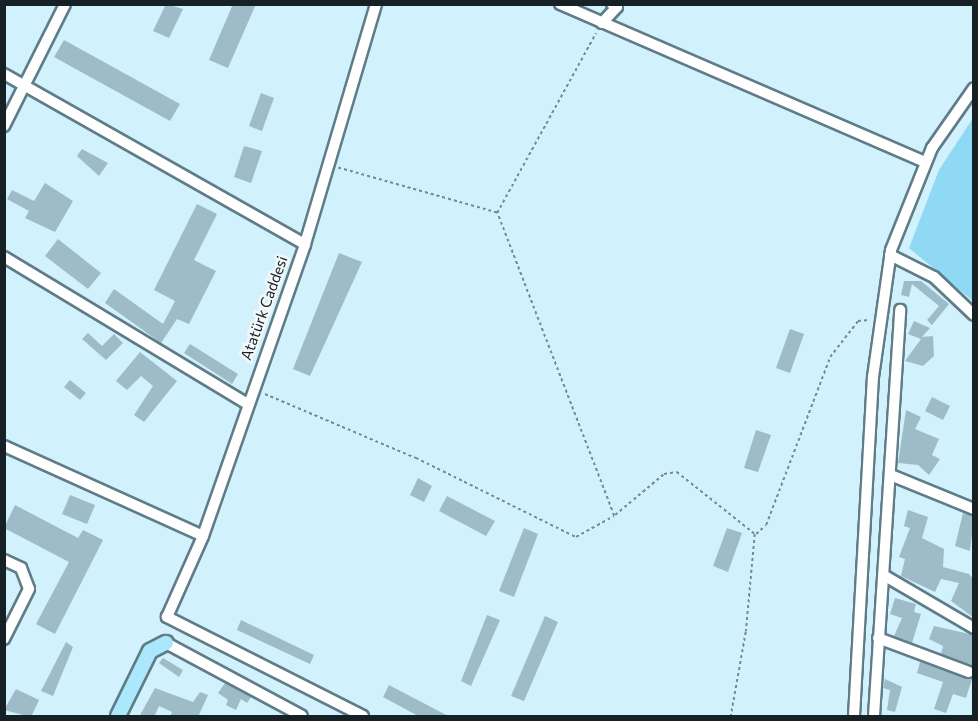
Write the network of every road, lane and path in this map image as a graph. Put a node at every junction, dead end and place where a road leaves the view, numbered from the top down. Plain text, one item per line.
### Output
1 (65, 4) edge
2 (375, 4) edge
3 (560, 4) edge
4 (612, 4) edge
5 (602, 23) junction
6 (4, 74) edge
7 (24, 86) junction
8 (974, 88) edge
9 (4, 126) edge
10 (925, 162) junction
11 (330, 165) junction
12 (497, 213) junction
13 (305, 244) junction
14 (890, 255) junction
15 (4, 257) edge
16 (900, 310) dead end
17 (974, 315) edge
18 (881, 318) junction
19 (253, 389) junction
20 (248, 404) junction
21 (4, 446) edge
22 (893, 476) junction
23 (974, 509) edge
24 (614, 516) junction
25 (755, 534) junction
26 (204, 536) junction
27 (4, 560) edge
28 (885, 576) junction
29 (974, 628) edge
30 (878, 638) junction
31 (4, 639) edge
32 (166, 643) joint
33 (969, 672) dead end
34 (118, 717) edge
35 (302, 717) edge
36 (363, 717) edge
37 (730, 717) edge
38 (855, 717) edge
39 (874, 717) edge

1 - 7 street
2 - 11 street, Atatürk Caddesi
3 - 5 street
4 - 5 street
5 - 10 street
5 - 12 path
6 - 7 street
7 - 9 street
7 - 13 street
8 - 10 street
10 - 14 street
11 - 12 path
11 - 13 street, Atatürk Caddesi
12 - 24 path
13 - 19 street, Atatürk Caddesi
14 - 17 street
14 - 18 street
15 - 20 street
16 - 22 street
18 - 25 path
18 - 38 street
19 - 20 street, Atatürk Caddesi
19 - 24 path
20 - 26 street, Atatürk Caddesi
21 - 26 street
22 - 23 street
22 - 28 street
24 - 25 path
25 - 37 path
26 - 36 street, Atatürk Caddesi
27 - 31 street
28 - 29 street
28 - 30 street
30 - 33 street
30 - 39 street
32 - 34 main road
32 - 35 street

